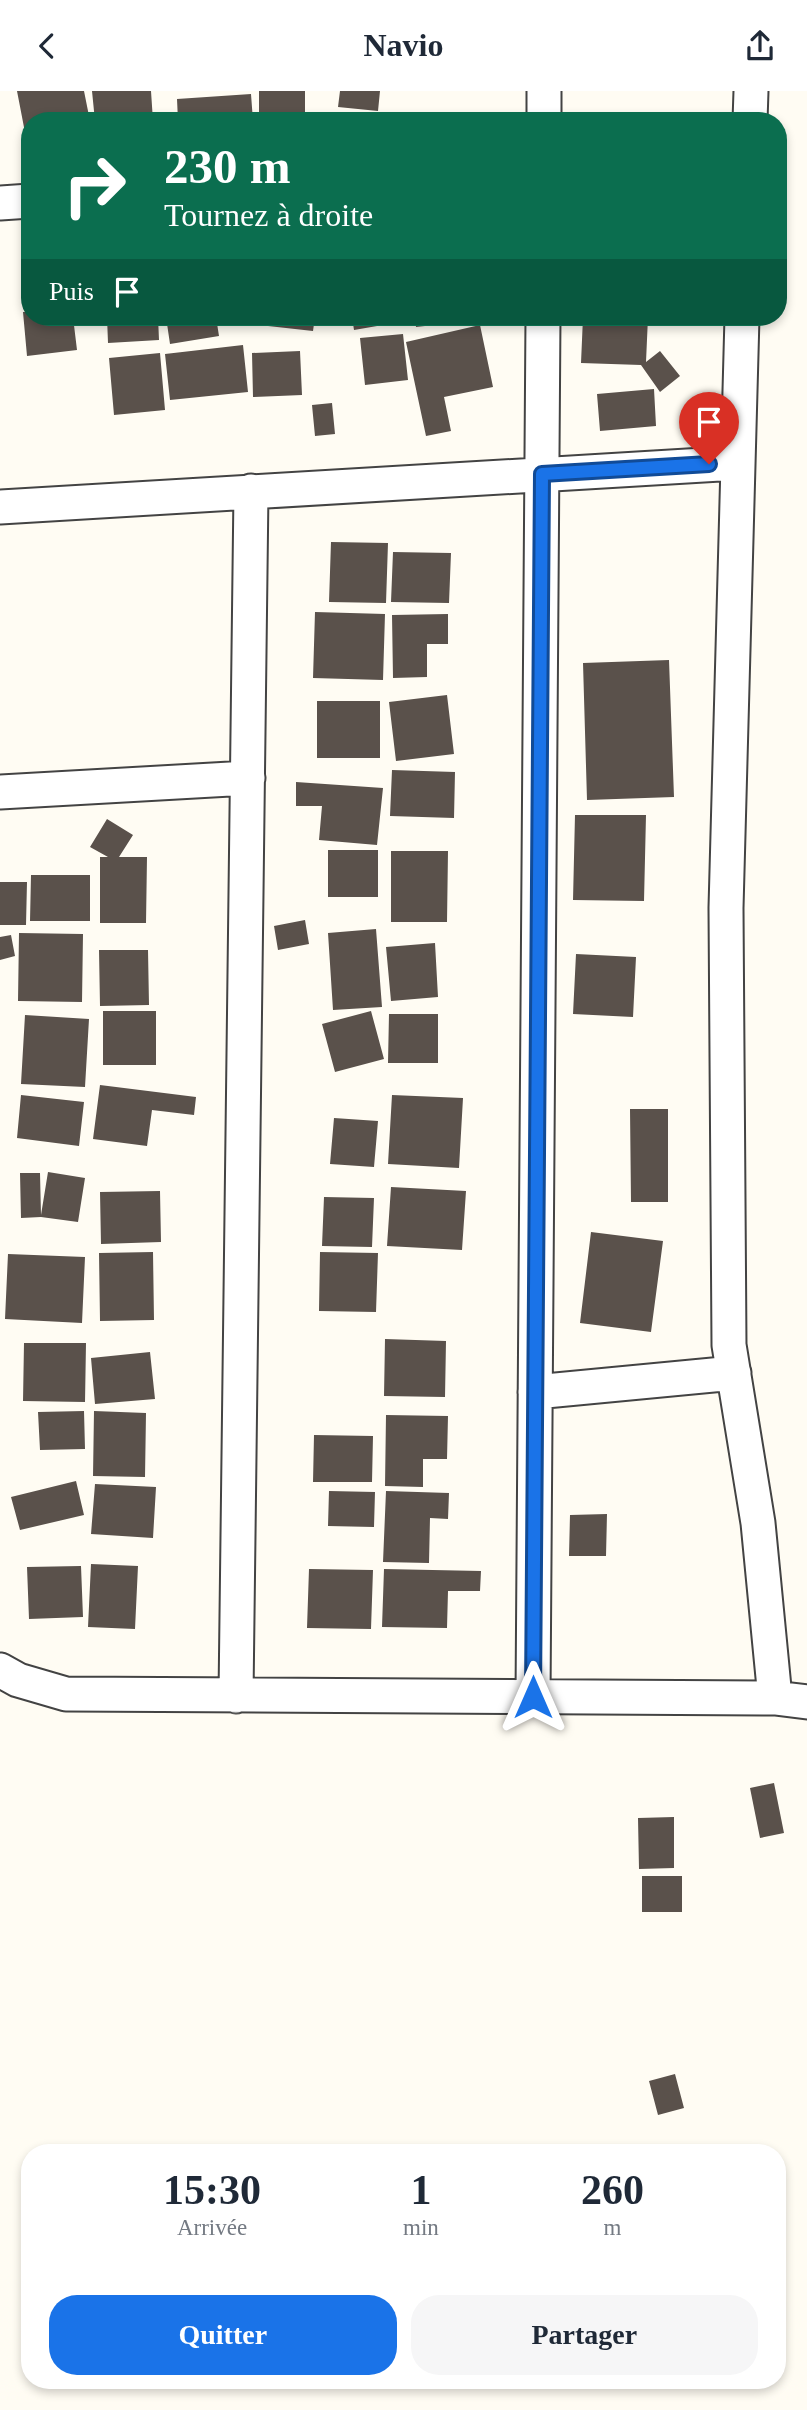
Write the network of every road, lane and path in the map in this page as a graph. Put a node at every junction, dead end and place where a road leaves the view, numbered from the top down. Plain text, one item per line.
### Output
1 (544, 91) edge
2 (751, 91) edge
3 (544, 112) edge
4 (750, 112) edge
5 (21, 202) edge
6 (0, 203) edge
7 (542, 326) edge
8 (742, 326) edge
9 (737, 463) junction
10 (542, 474) junction
11 (251, 491) junction
12 (0, 507) edge
13 (248, 778) junction
14 (0, 792) edge
15 (734, 1373) junction
16 (535, 1392) junction
17 (0, 1670) edge
18 (236, 1696) junction
19 (533, 1697) junction
20 (791, 1700) edge

1 - 3 street
2 - 4 street
5 - 6 street
7 - 10 street
8 - 9 street
9 - 10 street
9 - 15 street
10 - 11 street
10 - 16 street
11 - 12 street
11 - 13 street
13 - 14 street
13 - 18 street
15 - 16 street
15 - 20 street
16 - 19 street
17 - 18 street
18 - 19 street
19 - 20 street

